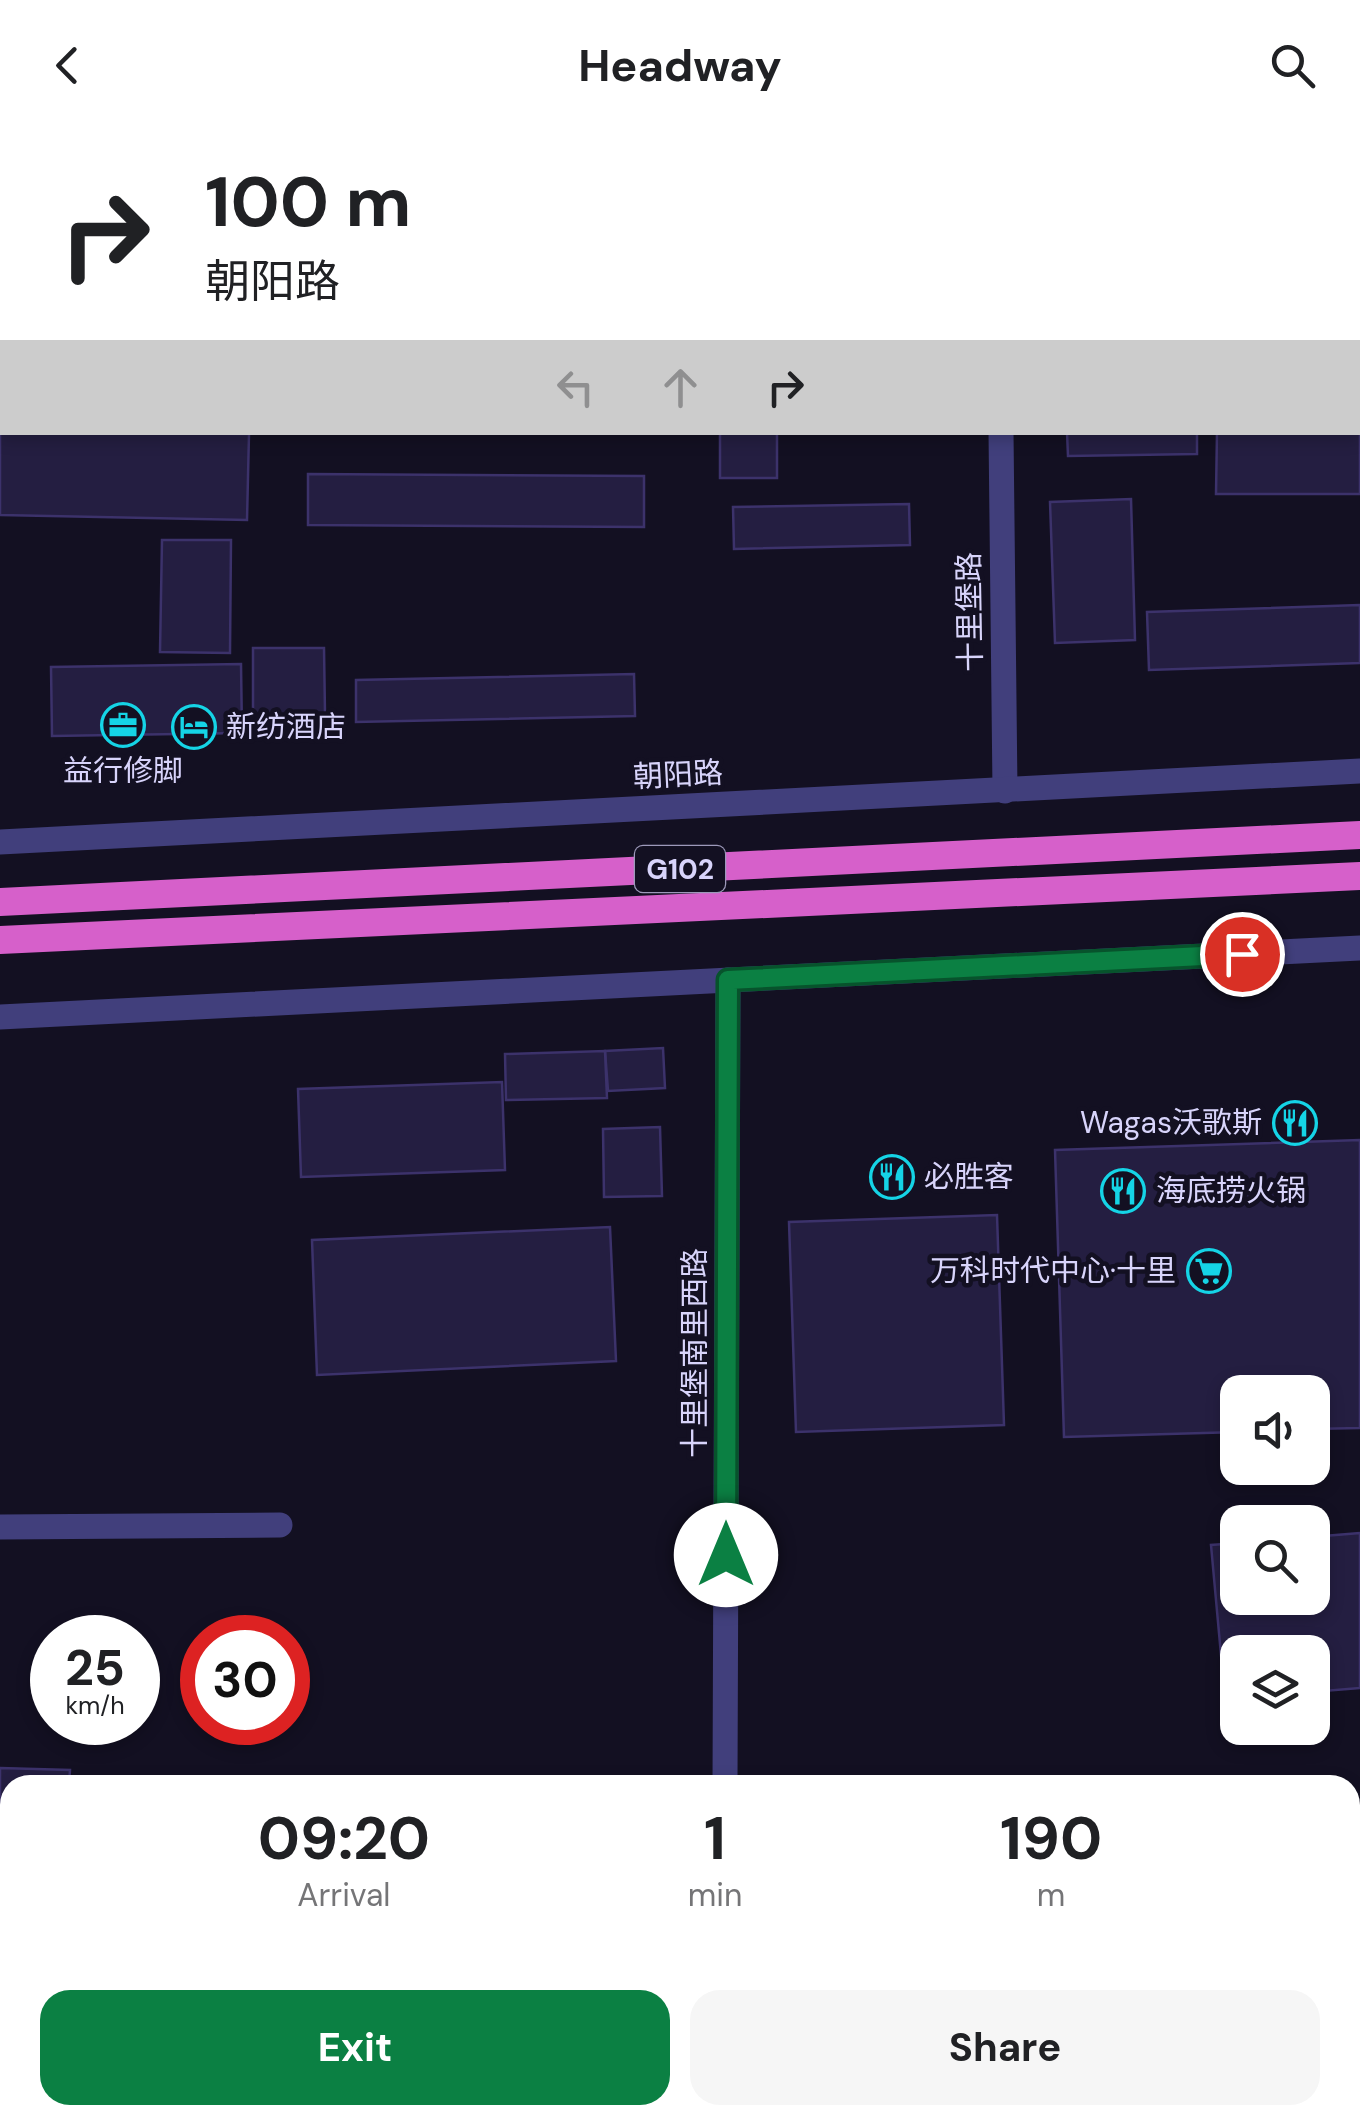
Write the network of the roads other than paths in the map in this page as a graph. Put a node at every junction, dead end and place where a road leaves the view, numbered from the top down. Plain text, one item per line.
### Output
1 (1001, 435) edge
2 (1360, 772) edge
3 (1005, 791) junction
4 (1360, 835) edge
5 (0, 842) edge
6 (1360, 876) edge
7 (0, 902) edge
8 (0, 940) edge
9 (1360, 948) edge
10 (728, 980) junction
11 (0, 1018) edge
12 (280, 1526) dead end
13 (0, 1527) edge
14 (726, 1775) edge

1 - 3 street, 十里堡路
2 - 3 street, 朝阳路
3 - 5 street, 朝阳路
4 - 7 highway, G102
6 - 8 highway, G102
9 - 10 street
10 - 11 street
10 - 14 street, 十里堡南里西路
12 - 13 street

